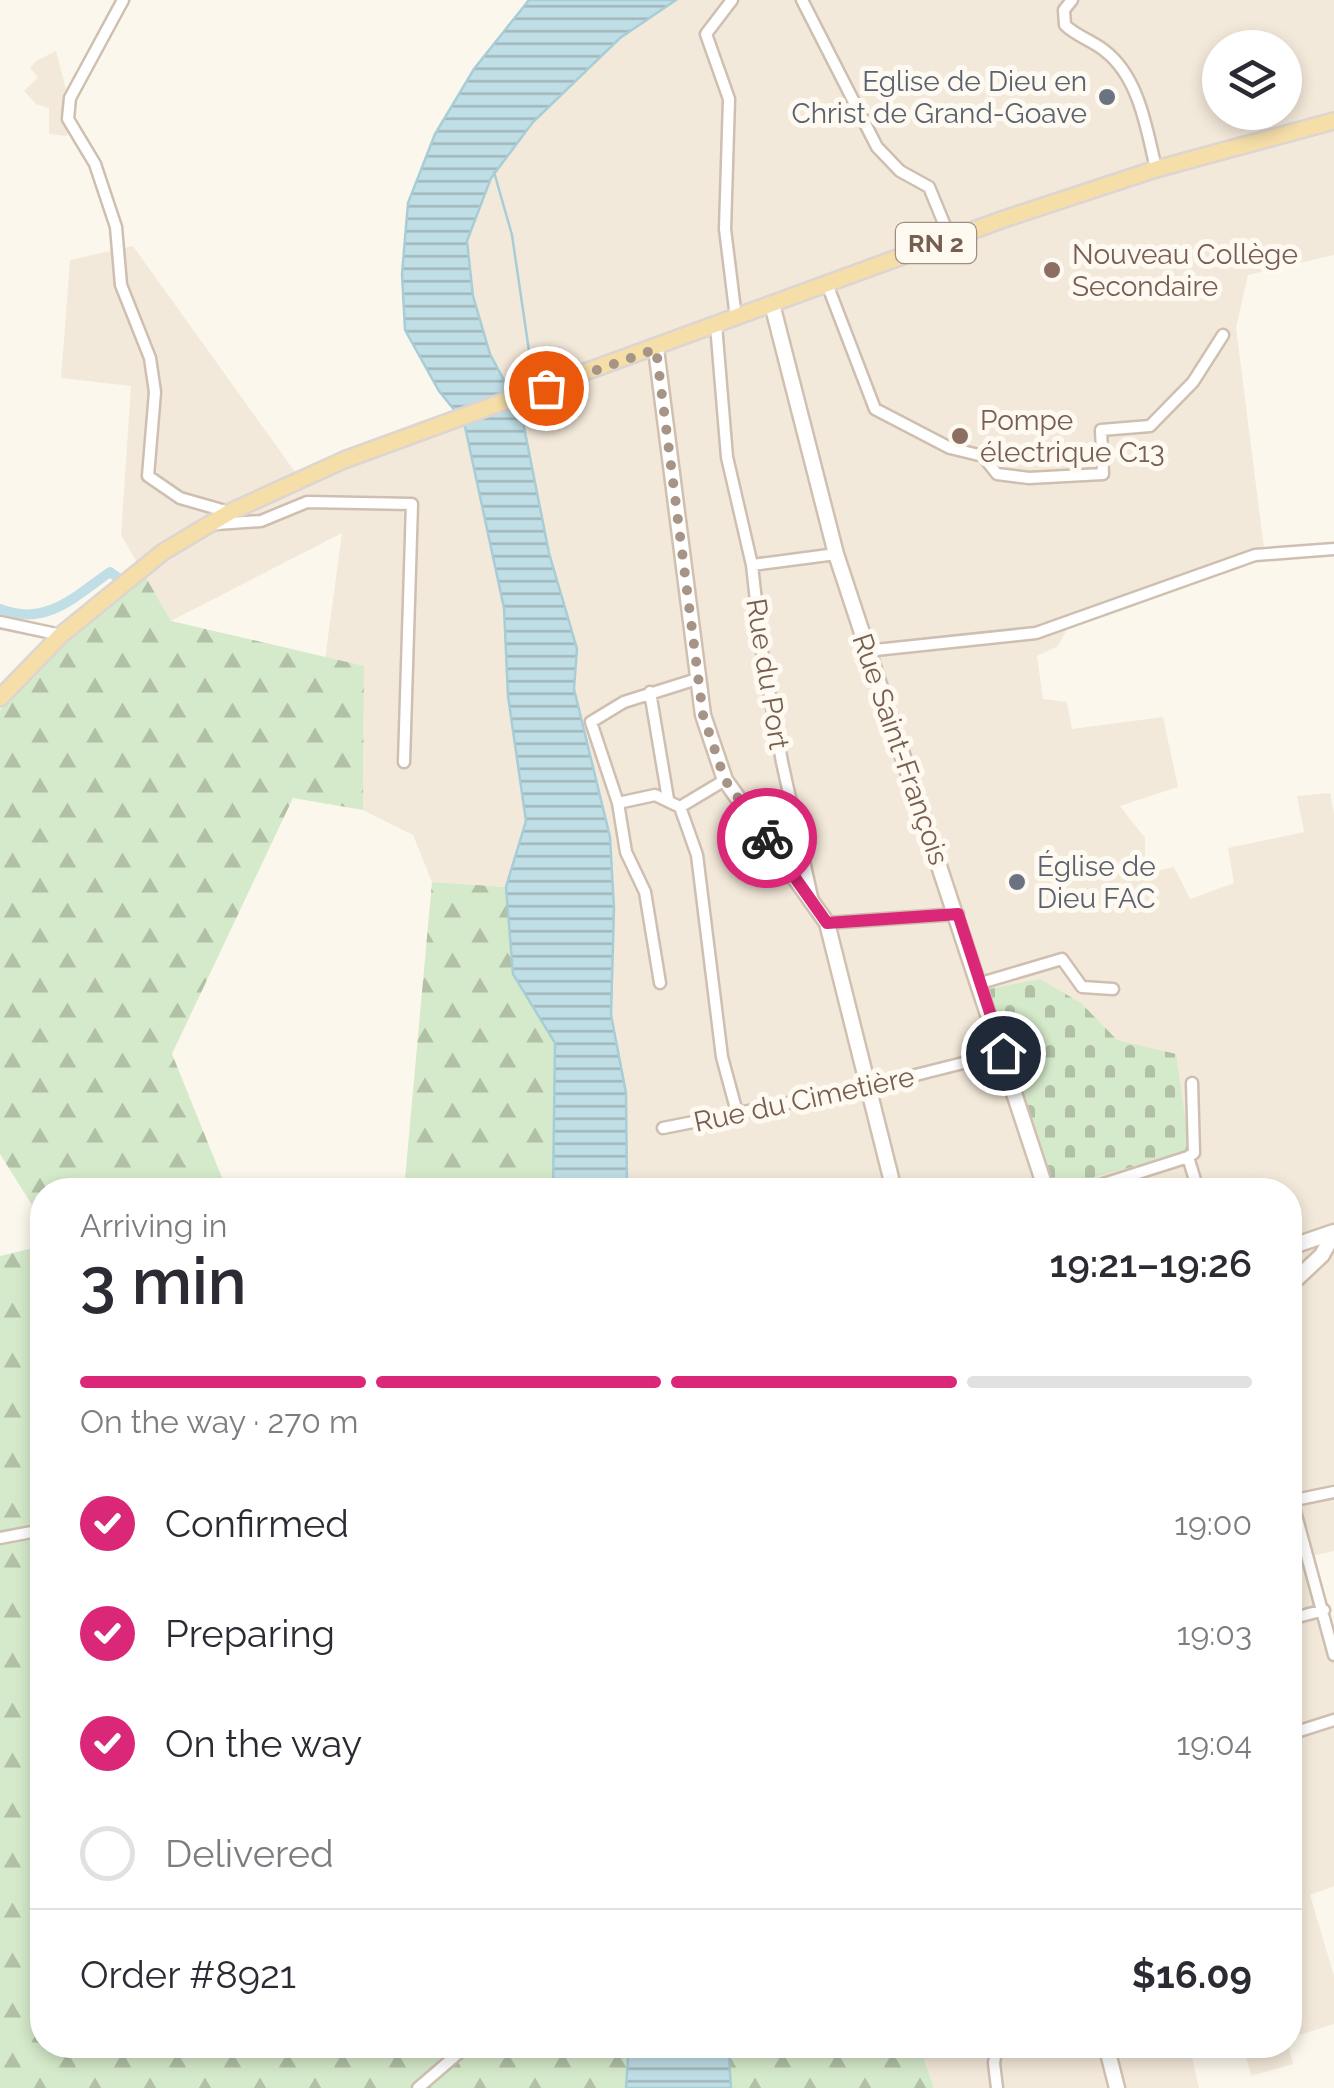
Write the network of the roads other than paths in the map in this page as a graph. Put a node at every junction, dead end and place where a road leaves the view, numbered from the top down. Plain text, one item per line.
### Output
1 (123, 0) edge
2 (732, 0) edge
3 (802, 0) edge
4 (1072, 0) edge
5 (1334, 120) edge
6 (1156, 169) junction
7 (950, 238) junction
8 (827, 284) junction
9 (772, 304) junction
10 (736, 318) junction
11 (716, 326) junction
12 (1223, 335) dead end
13 (656, 349) junction
14 (230, 512) junction
15 (206, 525) junction
16 (1334, 550) edge
17 (836, 554) junction
18 (752, 565) junction
19 (0, 622) edge
20 (61, 635) junction
21 (866, 651) junction
22 (697, 679) junction
23 (650, 692) junction
24 (0, 698) edge
25 (404, 762) dead end
26 (725, 780) junction
27 (668, 799) junction
28 (618, 803) junction
29 (680, 807) junction
30 (813, 898) junction
31 (958, 914) junction
32 (827, 923) junction
33 (981, 982) junction
34 (660, 984) dead end
35 (1113, 989) dead end
36 (1003, 1053) junction
37 (1192, 1083) dead end
38 (868, 1087) junction
39 (738, 1116) junction
40 (663, 1128) dead end
41 (1188, 1157) junction
42 (891, 1178) edge
43 (1042, 1178) edge
44 (1122, 1178) edge
45 (1194, 1178) edge
46 (1334, 1233) edge
47 (1302, 1243) edge
48 (1302, 1274) edge
49 (1334, 1492) edge
50 (1302, 1496) edge
51 (30, 1532) edge
52 (1302, 1535) edge
53 (0, 1538) edge
54 (1324, 1610) junction
55 (1302, 1616) edge
56 (1334, 1655) edge
57 (1334, 1720) edge
58 (1302, 1730) edge
59 (453, 2058) edge
60 (995, 2058) edge
61 (1109, 2058) edge
62 (418, 2088) edge
63 (998, 2088) edge
64 (1117, 2088) edge

1 - 14 street
2 - 10 street
3 - 7 street
4 - 6 street
5 - 6 main road, RN 2
6 - 7 main road, RN 2
7 - 8 main road, RN 2
8 - 9 main road, RN 2
8 - 12 street
9 - 10 main road, RN 2
9 - 17 street, Rue Saint-François
10 - 11 main road, RN 2
11 - 13 main road, RN 2
11 - 18 street, Rue du Port
13 - 14 main road, RN 2
13 - 22 street
14 - 15 main road, RN 2
15 - 20 main road, RN 2
15 - 25 street
16 - 21 street
17 - 18 street
17 - 21 street, Rue Saint-François
18 - 30 street, Rue du Port
19 - 20 street
20 - 24 main road, RN 2
21 - 31 street, Rue Saint-François
22 - 23 street
22 - 26 street
23 - 27 street
23 - 28 street
26 - 29 street
26 - 30 street
27 - 28 street
27 - 29 street
28 - 34 street
29 - 39 street
30 - 32 street, Rue du Port
31 - 32 street
31 - 33 street, Rue Saint-François
32 - 38 street, Rue du Port
33 - 35 street
33 - 36 street, Rue Saint-François
36 - 38 street, Rue du Cimetière
36 - 43 street, Rue Saint-François
37 - 41 street
38 - 39 street, Rue du Cimetière
38 - 42 street, Rue du Port
39 - 40 street, Rue du Cimetière
41 - 44 street
41 - 45 street
46 - 47 street
46 - 48 street
49 - 50 street
51 - 53 street
52 - 54 street
54 - 55 street
54 - 56 street
57 - 58 street
59 - 62 street
60 - 63 street
61 - 64 street

